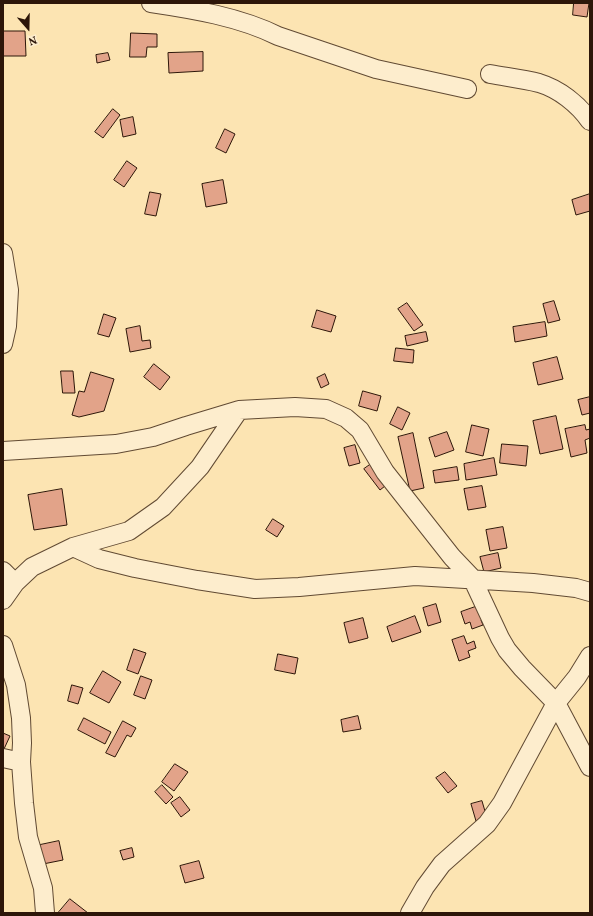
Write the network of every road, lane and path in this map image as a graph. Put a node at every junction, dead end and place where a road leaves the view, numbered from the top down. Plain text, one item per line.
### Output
1 (151, 3) edge
2 (490, 74) dead end
3 (467, 89) dead end
4 (590, 121) edge
5 (3, 253) edge
6 (3, 344) edge
7 (239, 410) junction
8 (3, 451) edge
9 (73, 547) junction
10 (9, 577) edge
11 (472, 578) junction
12 (590, 592) edge
13 (3, 600) edge
14 (3, 645) edge
15 (590, 656) edge
16 (556, 703) junction
17 (3, 758) edge
18 (21, 762) junction
19 (590, 767) edge
20 (45, 913) edge
21 (410, 913) edge

1 - 3 street
2 - 4 street
5 - 6 street
7 - 8 street
7 - 9 street
7 - 11 street
9 - 10 street
9 - 11 street
10 - 13 street
11 - 12 street
11 - 16 street
14 - 18 street
15 - 16 street
16 - 19 street
16 - 21 street
17 - 18 street
18 - 20 street

